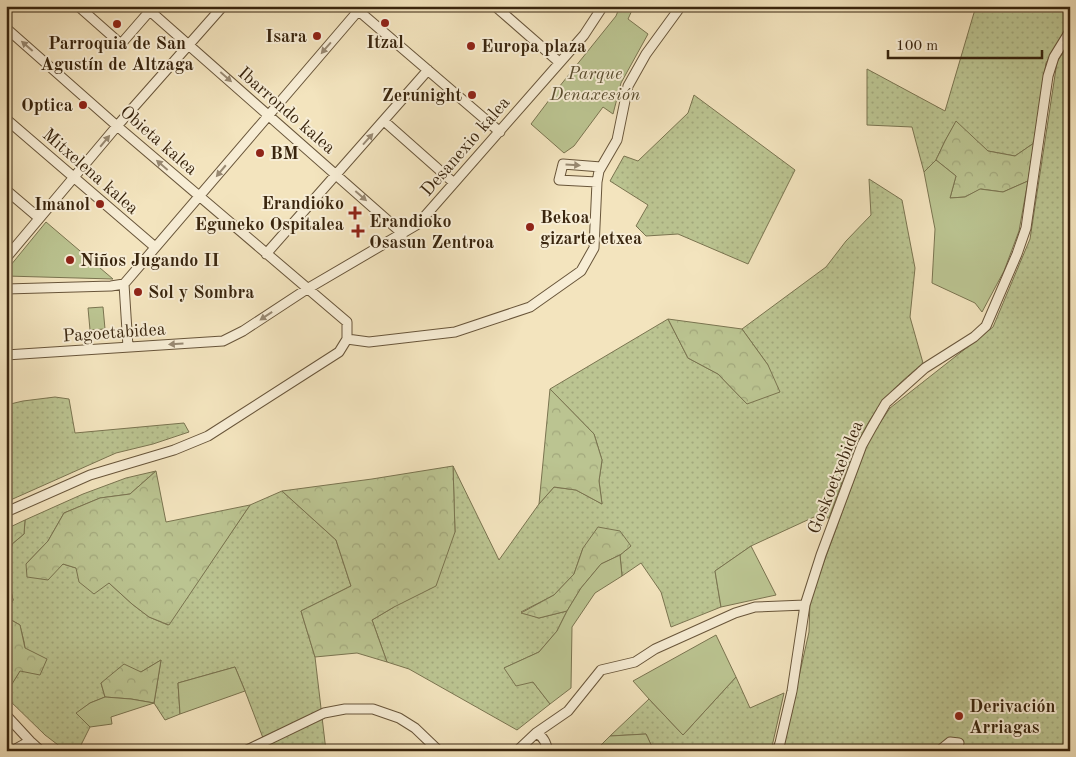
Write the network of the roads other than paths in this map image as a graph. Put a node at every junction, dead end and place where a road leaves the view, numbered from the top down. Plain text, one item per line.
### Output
1 (78, 6) edge
2 (223, 6) edge
3 (495, 6) edge
4 (603, 6) edge
5 (681, 6) edge
6 (356, 8) edge
7 (152, 9) edge
8 (6, 28) edge
9 (1070, 31) edge
10 (189, 45) junction
11 (559, 62) junction
12 (428, 70) junction
13 (268, 115) junction
14 (6, 119) edge
15 (384, 121) junction
16 (117, 126) junction
17 (500, 132) junction
18 (601, 167) junction
19 (336, 175) junction
20 (75, 177) junction
21 (596, 182) junction
22 (454, 183) junction
23 (6, 190) edge
24 (199, 196) junction
25 (39, 218) junction
26 (403, 234) junction
27 (155, 247) junction
28 (8, 254) edge
29 (266, 254) junction
30 (124, 284) junction
31 (6, 289) edge
32 (307, 289) junction
33 (347, 339) junction
34 (223, 341) joint
35 (128, 347) junction
36 (6, 355) edge
37 (6, 512) edge
38 (805, 605) junction
39 (6, 715) edge
40 (536, 733) junction
41 (30, 741) junction
42 (959, 744) dead end
43 (428, 746) edge
44 (12, 751) edge
45 (41, 751) edge
46 (245, 751) edge
47 (439, 751) edge
48 (517, 751) edge
49 (548, 751) edge
50 (777, 751) edge
51 (939, 751) edge

1 - 7 street
2 - 10 street
3 - 11 street
4 - 11 street, Desanexio kalea
5 - 18 street
6 - 12 street
6 -> 13 street
7 - 10 street, Ibarrondo kalea
16 -> 8 street, Obieta kalea
9 - 38 street, Goskoetxebidea
10 -> 13 street, Ibarrondo kalea
10 - 16 street
11 - 17 street, Desanexio kalea
12 - 15 street
12 - 17 street
13 - 19 street, Ibarrondo kalea
13 -> 24 street
14 - 20 street, Mitxelena kalea
19 -> 15 street
15 - 22 street
20 -> 16 street
24 -> 16 street, Obieta kalea
17 - 22 street, Desanexio kalea
18 - 21 street
21 -> 18 street
19 -> 26 street, Ibarrondo kalea
19 - 29 street
20 - 25 street
20 - 27 street, Mitxelena kalea
21 - 33 street
22 - 26 street, Desanexio kalea
23 - 25 street
24 - 27 street
24 - 29 street, Obieta kalea
25 - 28 street
26 - 32 street, Desanexio kalea
27 - 30 street
29 - 32 street, Obieta kalea
30 - 31 street
30 - 35 street
32 - 33 street, Obieta kalea
32 -> 34 street, Desanexio kalea
33 - 37 street
34 -> 35 street, Pagoetabidea
35 - 36 street, Pagoetabidea
38 - 40 street
38 - 50 street, Goskoetxebidea
39 - 41 street
40 - 48 street
40 - 49 street
41 - 44 street
41 - 45 street
42 - 51 street
43 - 46 street
43 - 47 street

